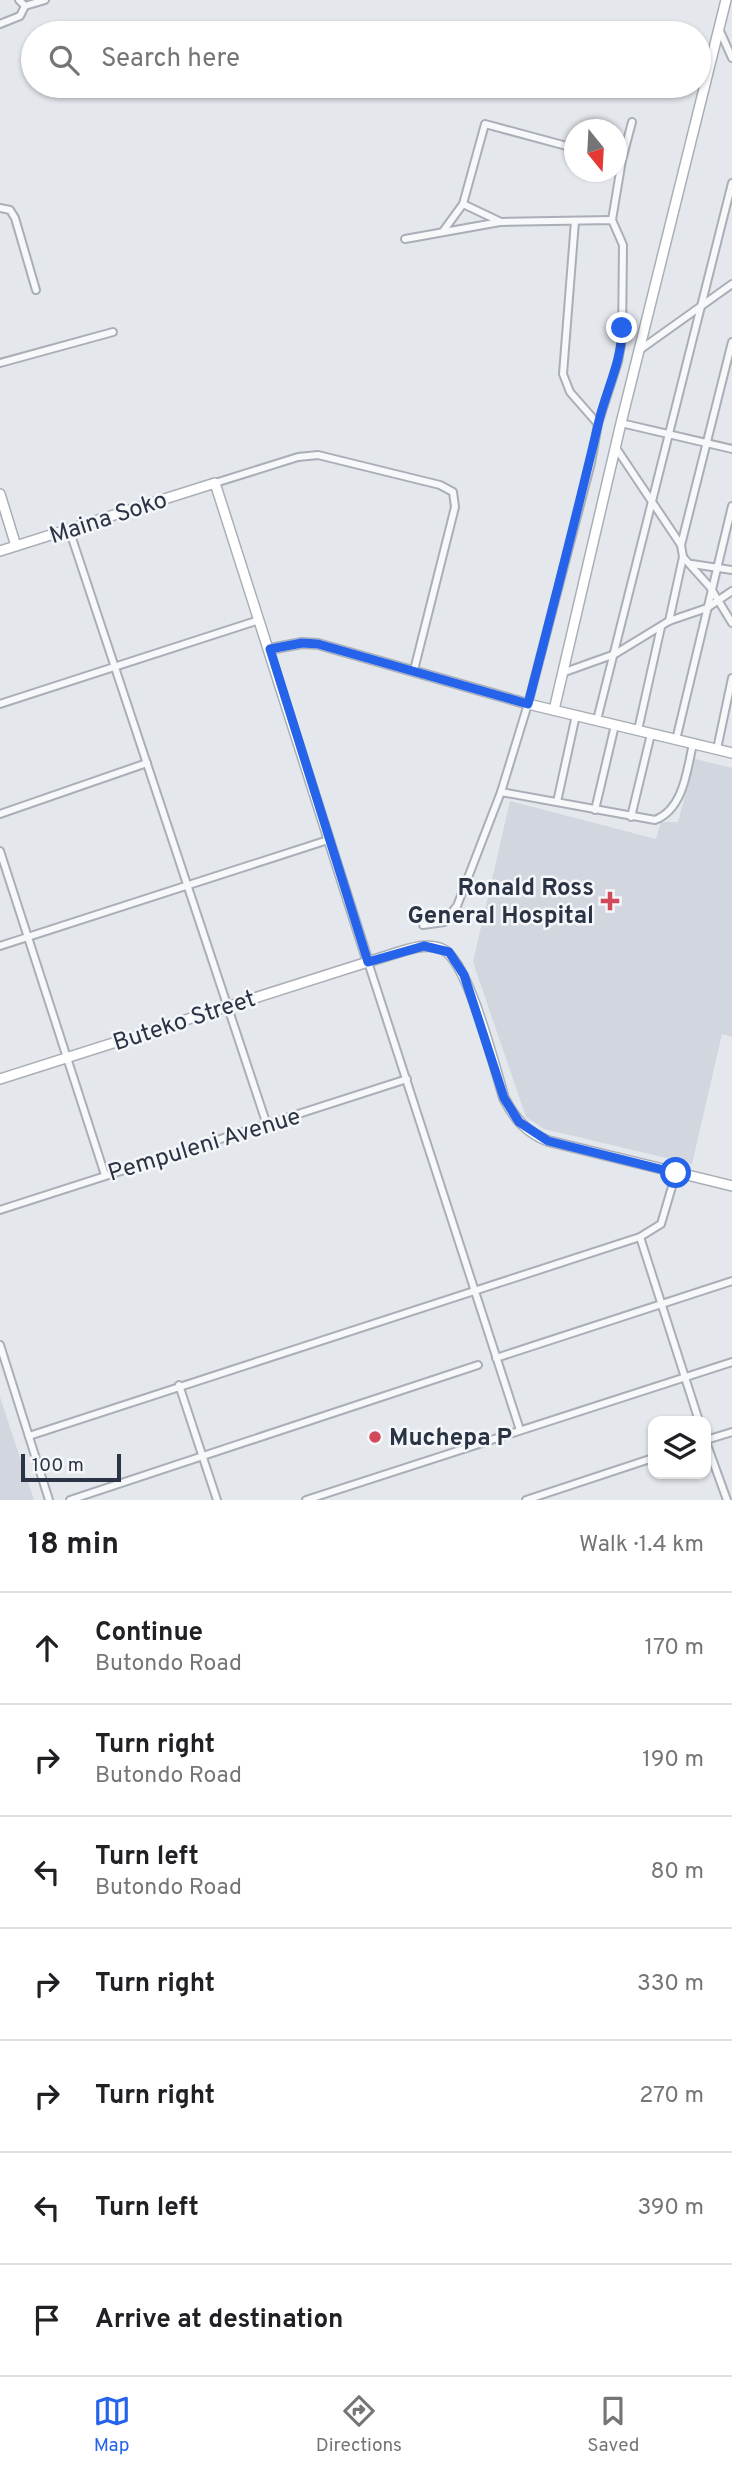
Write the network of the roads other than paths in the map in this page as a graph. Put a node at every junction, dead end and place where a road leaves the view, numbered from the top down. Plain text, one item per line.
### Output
1 (19, 0) edge
2 (45, 0) edge
3 (726, 0) edge
4 (25, 6) junction
5 (0, 24) edge
6 (720, 31) junction
7 (732, 58) edge
8 (711, 67) edge
9 (703, 98) edge
10 (632, 122) dead end
11 (627, 136) edge
12 (564, 145) edge
13 (616, 182) edge
14 (732, 183) edge
15 (463, 204) junction
16 (0, 208) edge
17 (612, 220) junction
18 (575, 221) junction
19 (501, 222) junction
20 (444, 230) junction
21 (405, 239) dead end
22 (732, 284) edge
23 (36, 290) dead end
24 (699, 309) junction
25 (113, 331) dead end
26 (732, 342) edge
27 (641, 349) junction
28 (0, 363) edge
29 (621, 422) junction
30 (598, 424) junction
31 (669, 434) junction
32 (709, 444) junction
33 (616, 448) junction
34 (732, 449) edge
35 (215, 483) junction
36 (0, 494) edge
37 (653, 504) junction
38 (732, 506) edge
39 (69, 529) junction
40 (681, 545) junction
41 (16, 546) junction
42 (0, 551) edge
43 (683, 557) junction
44 (690, 564) junction
45 (717, 566) junction
46 (732, 569) edge
47 (710, 587) junction
48 (732, 590) edge
49 (719, 600) junction
50 (707, 608) junction
51 (259, 620) junction
52 (669, 621) junction
53 (732, 623) edge
54 (661, 627) junction
55 (270, 649) junction
56 (615, 654) junction
57 (115, 667) junction
58 (414, 670) junction
59 (561, 674) junction
60 (732, 678) edge
61 (0, 704) edge
62 (528, 704) junction
63 (554, 710) junction
64 (576, 715) junction
65 (597, 720) junction
66 (615, 725) junction
67 (638, 730) junction
68 (651, 734) junction
69 (676, 740) junction
70 (693, 744) junction
71 (717, 749) junction
72 (732, 753) edge
73 (147, 763) junction
74 (501, 792) junction
75 (557, 802) junction
76 (595, 810) junction
77 (0, 814) edge
78 (631, 817) junction
79 (328, 840) junction
80 (0, 851) edge
81 (187, 885) junction
82 (423, 925) dead end
83 (27, 937) junction
84 (0, 946) edge
85 (368, 962) junction
86 (228, 1005) junction
87 (66, 1057) junction
88 (0, 1079) edge
89 (407, 1079) junction
90 (267, 1125) junction
91 (676, 1173) junction
92 (105, 1175) junction
93 (732, 1186) edge
94 (0, 1210) edge
95 (640, 1237) junction
96 (732, 1281) edge
97 (476, 1289) junction
98 (664, 1304) junction
99 (0, 1345) edge
100 (496, 1358) junction
101 (732, 1362) edge
102 (478, 1365) dead end
103 (686, 1377) junction
104 (179, 1385) junction
105 (698, 1416) edge
106 (520, 1430) junction
107 (732, 1432) edge
108 (29, 1436) junction
109 (711, 1439) edge
110 (711, 1455) edge
111 (202, 1457) junction
112 (648, 1460) edge
113 (49, 1500) edge
114 (70, 1500) edge
115 (217, 1500) edge
116 (306, 1500) edge
117 (526, 1500) edge
118 (727, 1500) edge

1 - 4 street
2 - 4 street
3 - 6 street
4 - 5 street
6 - 7 street
6 - 8 street
9 - 27 street
10 - 11 street
12 - 15 street
13 - 17 street
14 - 24 street
15 - 19 street
15 - 20 street
16 - 23 street
17 - 18 street
17 - 30 street
18 - 19 street
18 - 30 street
19 - 20 street
20 - 21 street
22 - 24 street
24 - 27 street
24 - 31 street
25 - 28 street
26 - 32 street
27 - 29 street
29 - 31 street
29 - 33 street
30 - 62 street
31 - 32 street
31 - 37 street
32 - 34 street
32 - 40 street
33 - 37 street
33 - 59 street
35 - 39 street, Maina Soko
35 - 51 street
35 - 58 street
36 - 41 street
37 - 40 street
37 - 56 street
38 - 45 street
39 - 41 street, Maina Soko
39 - 57 street
40 - 43 street
41 - 42 street, Maina Soko
43 - 44 street
43 - 52 street
44 - 45 street
44 - 47 street
45 - 46 street
45 - 47 street
47 - 49 street
47 - 50 street
48 - 49 street
49 - 50 street
49 - 53 street
50 - 52 street
50 - 69 street
51 - 55 street
51 - 57 street
52 - 54 street
54 - 56 street
54 - 67 street
55 - 58 street
55 - 79 street
56 - 59 street
56 - 65 street
57 - 61 street
57 - 73 street
58 - 62 street
59 - 63 street
60 - 71 street
62 - 63 street
62 - 74 street
63 - 64 street
64 - 65 street
64 - 75 street
65 - 66 street
66 - 67 street
66 - 76 street
67 - 68 street
68 - 69 street
68 - 78 street
69 - 70 street
70 - 71 street
70 - 78 street
71 - 72 street
73 - 77 street
73 - 81 street
74 - 75 street
74 - 82 street
75 - 76 street
76 - 78 street
79 - 81 street
79 - 85 street
80 - 83 street
81 - 83 street
81 - 86 street
83 - 84 street
83 - 87 street
85 - 86 street, Buteko Street
85 - 89 street
85 - 91 street, Buteko Street
86 - 87 street, Buteko Street
86 - 90 street
87 - 88 street, Buteko Street
87 - 92 street
89 - 90 street, Pempuleni Avenue
89 - 97 street
90 - 92 street, Pempuleni Avenue
91 - 93 street
91 - 95 street
92 - 94 street, Pempuleni Avenue
95 - 97 street
95 - 98 street
96 - 98 street
97 - 100 street
97 - 104 street
98 - 100 street
98 - 103 street
99 - 108 street
100 - 106 street
101 - 103 street
102 - 111 street
103 - 105 street
103 - 106 street
104 - 108 street
104 - 111 street
106 - 116 street
107 - 109 street
108 - 113 street
110 - 118 street
111 - 114 street
111 - 115 street
112 - 117 street

